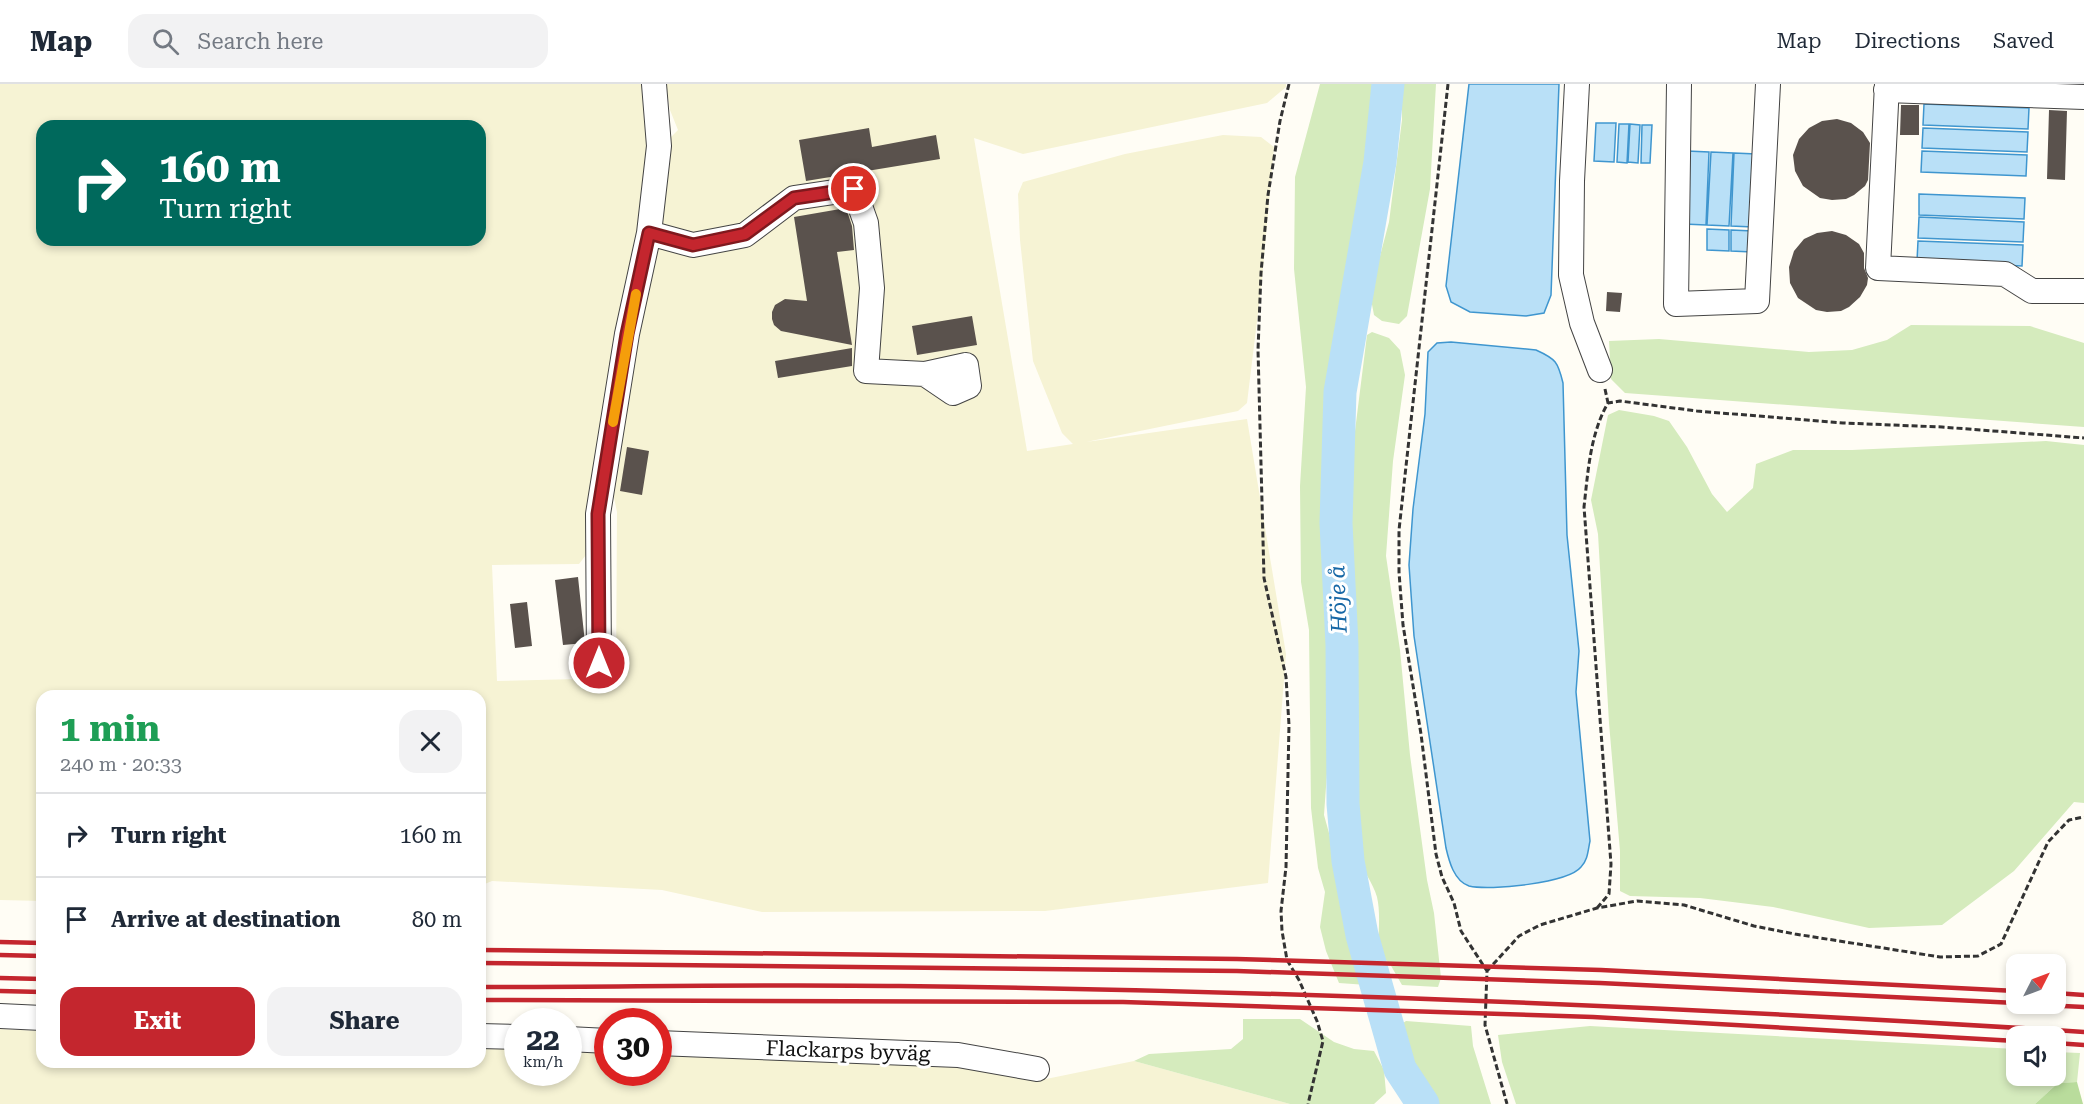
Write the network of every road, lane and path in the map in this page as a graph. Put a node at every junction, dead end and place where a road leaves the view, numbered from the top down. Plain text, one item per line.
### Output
1 (654, 84) edge
2 (1289, 84) edge
3 (1448, 84) edge
4 (1577, 84) edge
5 (1679, 84) edge
6 (1768, 84) edge
7 (1887, 87) edge
8 (2084, 97) edge
9 (649, 233) junction
10 (2084, 291) edge
11 (1600, 370) dead end
12 (925, 374) dead end
13 (2084, 438) edge
14 (599, 663) dead end
15 (2084, 817) edge
16 (1598, 908) junction
17 (1487, 971) junction
18 (0, 1016) edge
19 (36, 1018) edge
20 (486, 1036) edge
21 (504, 1037) edge
22 (672, 1044) edge
23 (1037, 1069) dead end
24 (1308, 1104) edge
25 (1507, 1104) edge

1 - 9 street
2 - 24 path
3 - 17 path
4 - 11 street
5 - 6 street
7 - 8 street
7 - 10 street
9 - 12 street
9 - 14 street
13 - 16 path
15 - 16 path
16 - 17 path
17 - 25 path
18 - 19 street
20 - 21 street
22 - 23 street, Flackarps byväg

